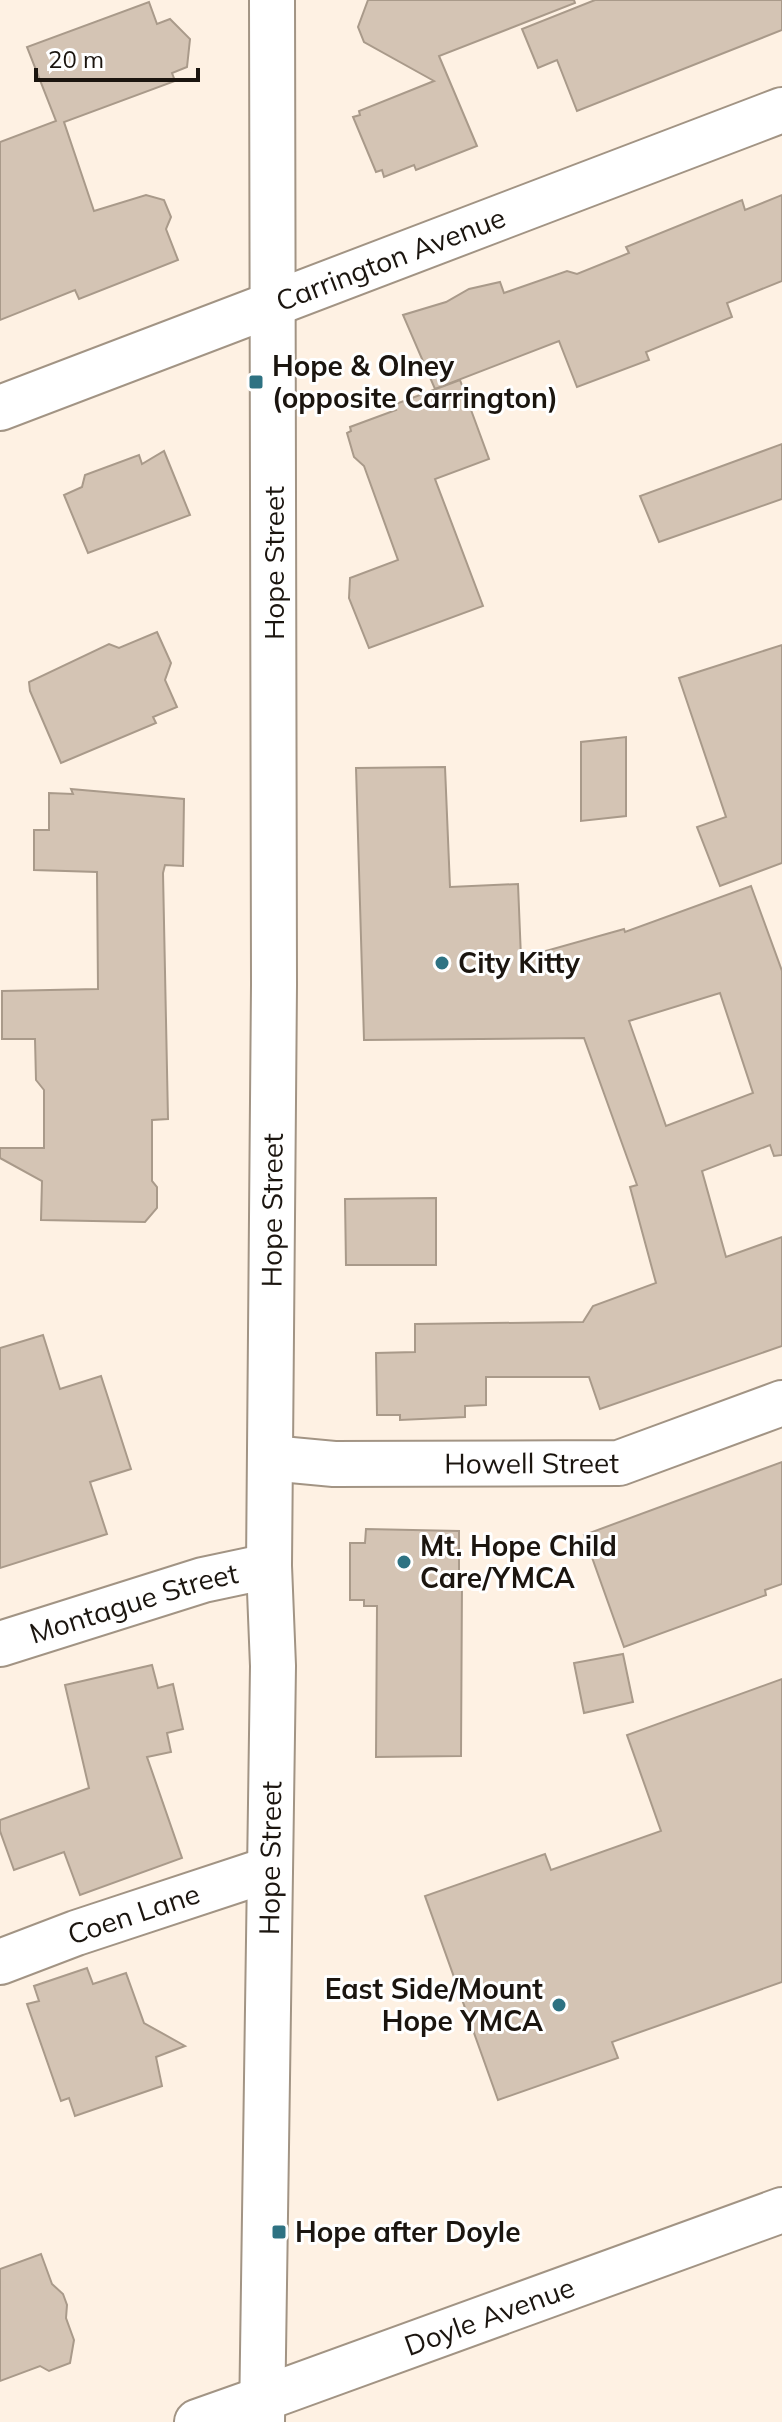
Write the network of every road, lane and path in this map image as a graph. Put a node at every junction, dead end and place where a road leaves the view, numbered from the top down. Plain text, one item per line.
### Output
1 (272, 0) edge
2 (782, 110) edge
3 (273, 306) junction
4 (0, 408) edge
5 (782, 1403) edge
6 (270, 1458) junction
7 (269, 1566) junction
8 (0, 1644) edge
9 (270, 1869) junction
10 (0, 1962) edge
11 (782, 2210) edge
12 (262, 2411) edge
13 (197, 2422) edge

1 - 3 street, Hope Street
2 - 3 street, Carrington Avenue
3 - 4 street, Carrington Avenue
3 - 6 street, Hope Street
5 - 6 street, Howell Street
6 - 7 street, Hope Street
7 - 8 street, Montague Street
7 - 9 street, Hope Street
9 - 10 street, Coen Lane
9 - 12 street, Hope Street
11 - 12 street, Doyle Avenue
12 - 13 street, Doyle Avenue

